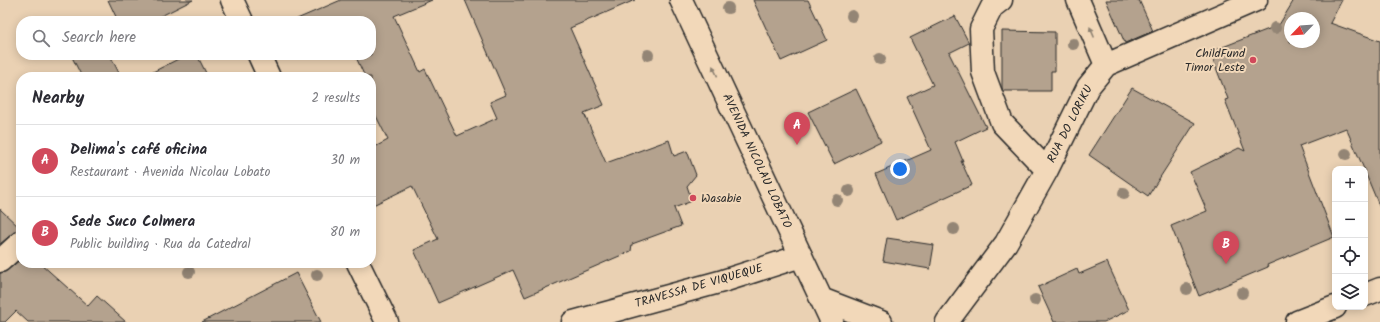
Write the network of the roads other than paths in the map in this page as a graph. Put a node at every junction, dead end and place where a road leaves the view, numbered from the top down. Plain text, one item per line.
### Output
1 (232, 0) edge
2 (681, 0) edge
3 (1001, 0) edge
4 (1078, 0) edge
5 (1256, 0) edge
6 (240, 16) edge
7 (261, 60) edge
8 (1106, 65) junction
9 (267, 72) edge
10 (1047, 170) junction
11 (16, 247) edge
12 (801, 256) junction
13 (0, 261) edge
14 (360, 268) edge
15 (1380, 289) edge
16 (1368, 294) edge
17 (821, 299) junction
18 (1332, 308) edge
19 (387, 322) edge
20 (573, 322) edge
21 (832, 322) edge
22 (881, 322) edge
23 (947, 322) edge
24 (1297, 322) edge

1 - 6 street
12 -> 2 street, AVENIDA NICOLAU LOBATO
3 - 10 street
8 -> 4 street
5 - 8 street, RUA DO LORIKU
7 - 9 street
8 - 10 street, RUA DO LORIKU
10 - 23 street, RUA DO LORIKU
11 - 13 street
12 - 17 street, AVENIDA NICOLAU LOBATO
12 - 20 street, TRAVESSA DE VIQUEQUE
14 - 19 street
15 - 16 street
17 - 21 street, AVENIDA NICOLAU LOBATO
17 - 22 street
18 - 24 street

